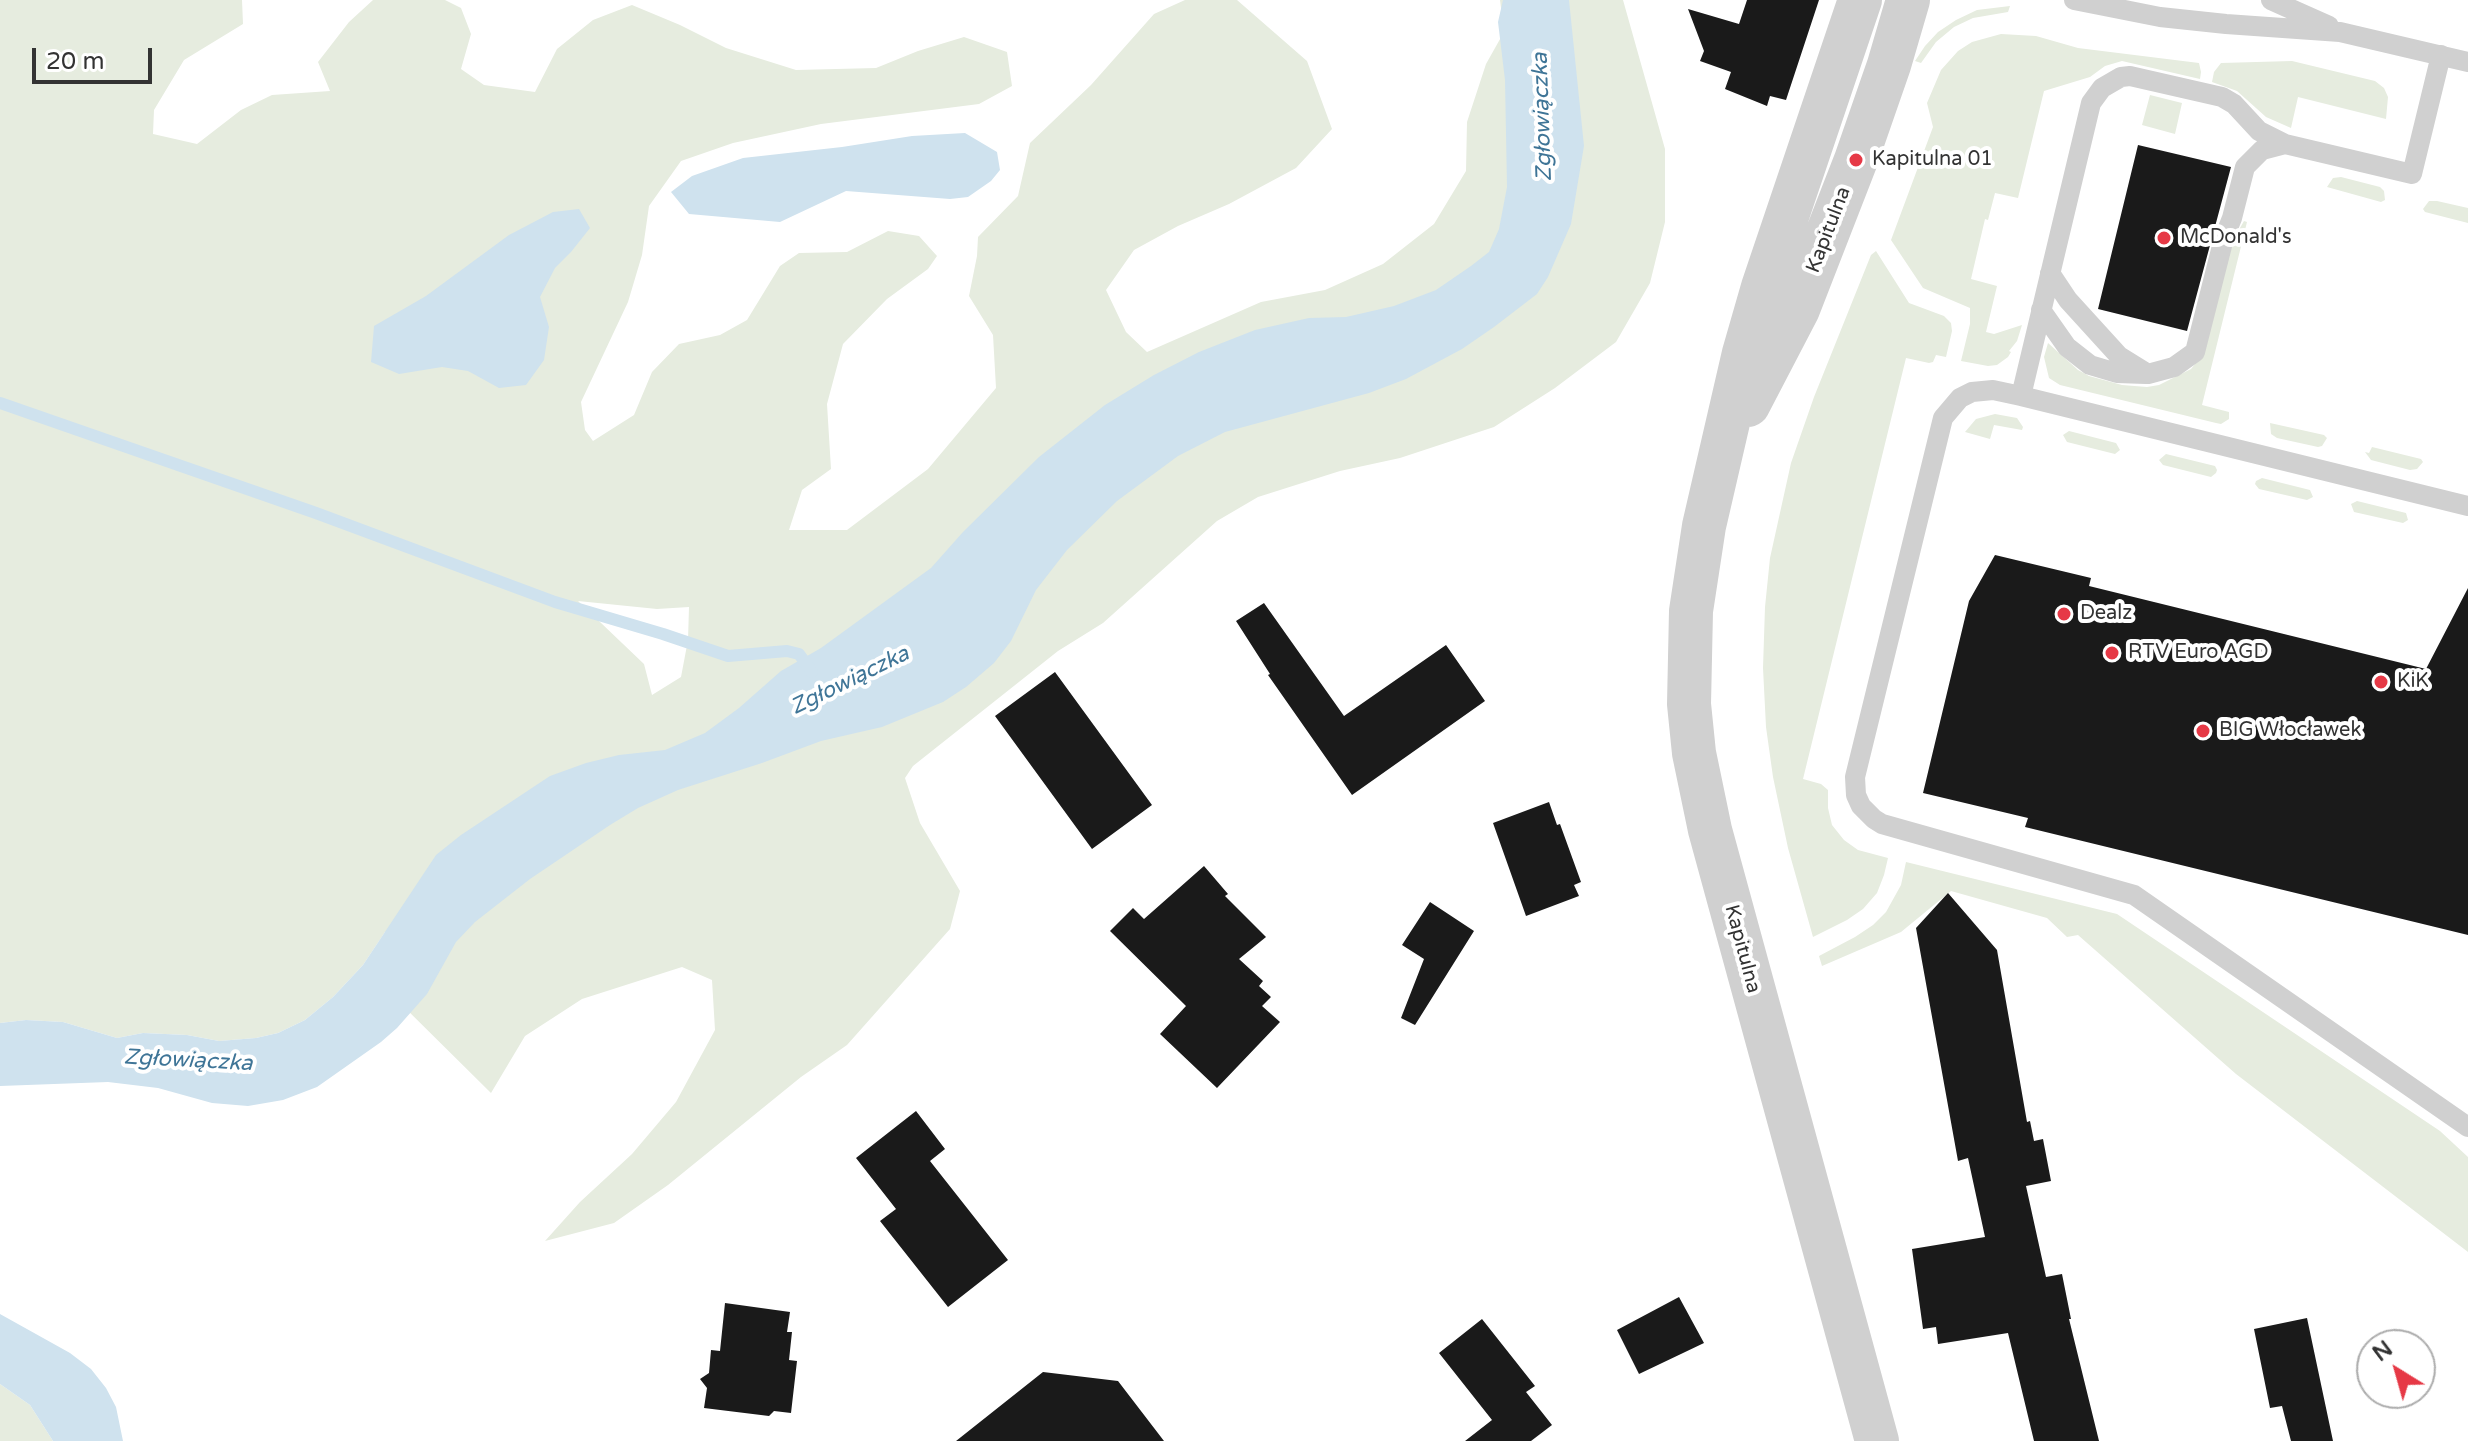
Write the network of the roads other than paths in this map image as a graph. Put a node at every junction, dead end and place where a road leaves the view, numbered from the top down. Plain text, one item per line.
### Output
1 (1860, 0) edge
2 (2074, 0) edge
3 (2271, 0) edge
4 (1919, 1) edge
5 (2340, 32) junction
6 (2441, 55) junction
7 (2468, 62) edge
8 (2285, 144) junction
9 (2050, 273) junction
10 (2041, 310) junction
11 (2148, 374) junction
12 (2021, 396) junction
13 (1723, 448) junction
14 (2468, 506) edge
15 (2468, 1127) edge
16 (1877, 1441) edge

1 - 13 street, Kapitulna
2 - 5 lane
3 - 5 lane
4 - 13 street, Kapitulna
5 - 6 lane
6 - 7 lane
6 - 8 lane
8 - 9 lane
8 - 11 lane
9 - 10 lane
9 - 11 lane
10 - 11 lane
10 - 12 lane
12 - 14 lane
12 - 15 lane
13 - 16 street, Kapitulna

